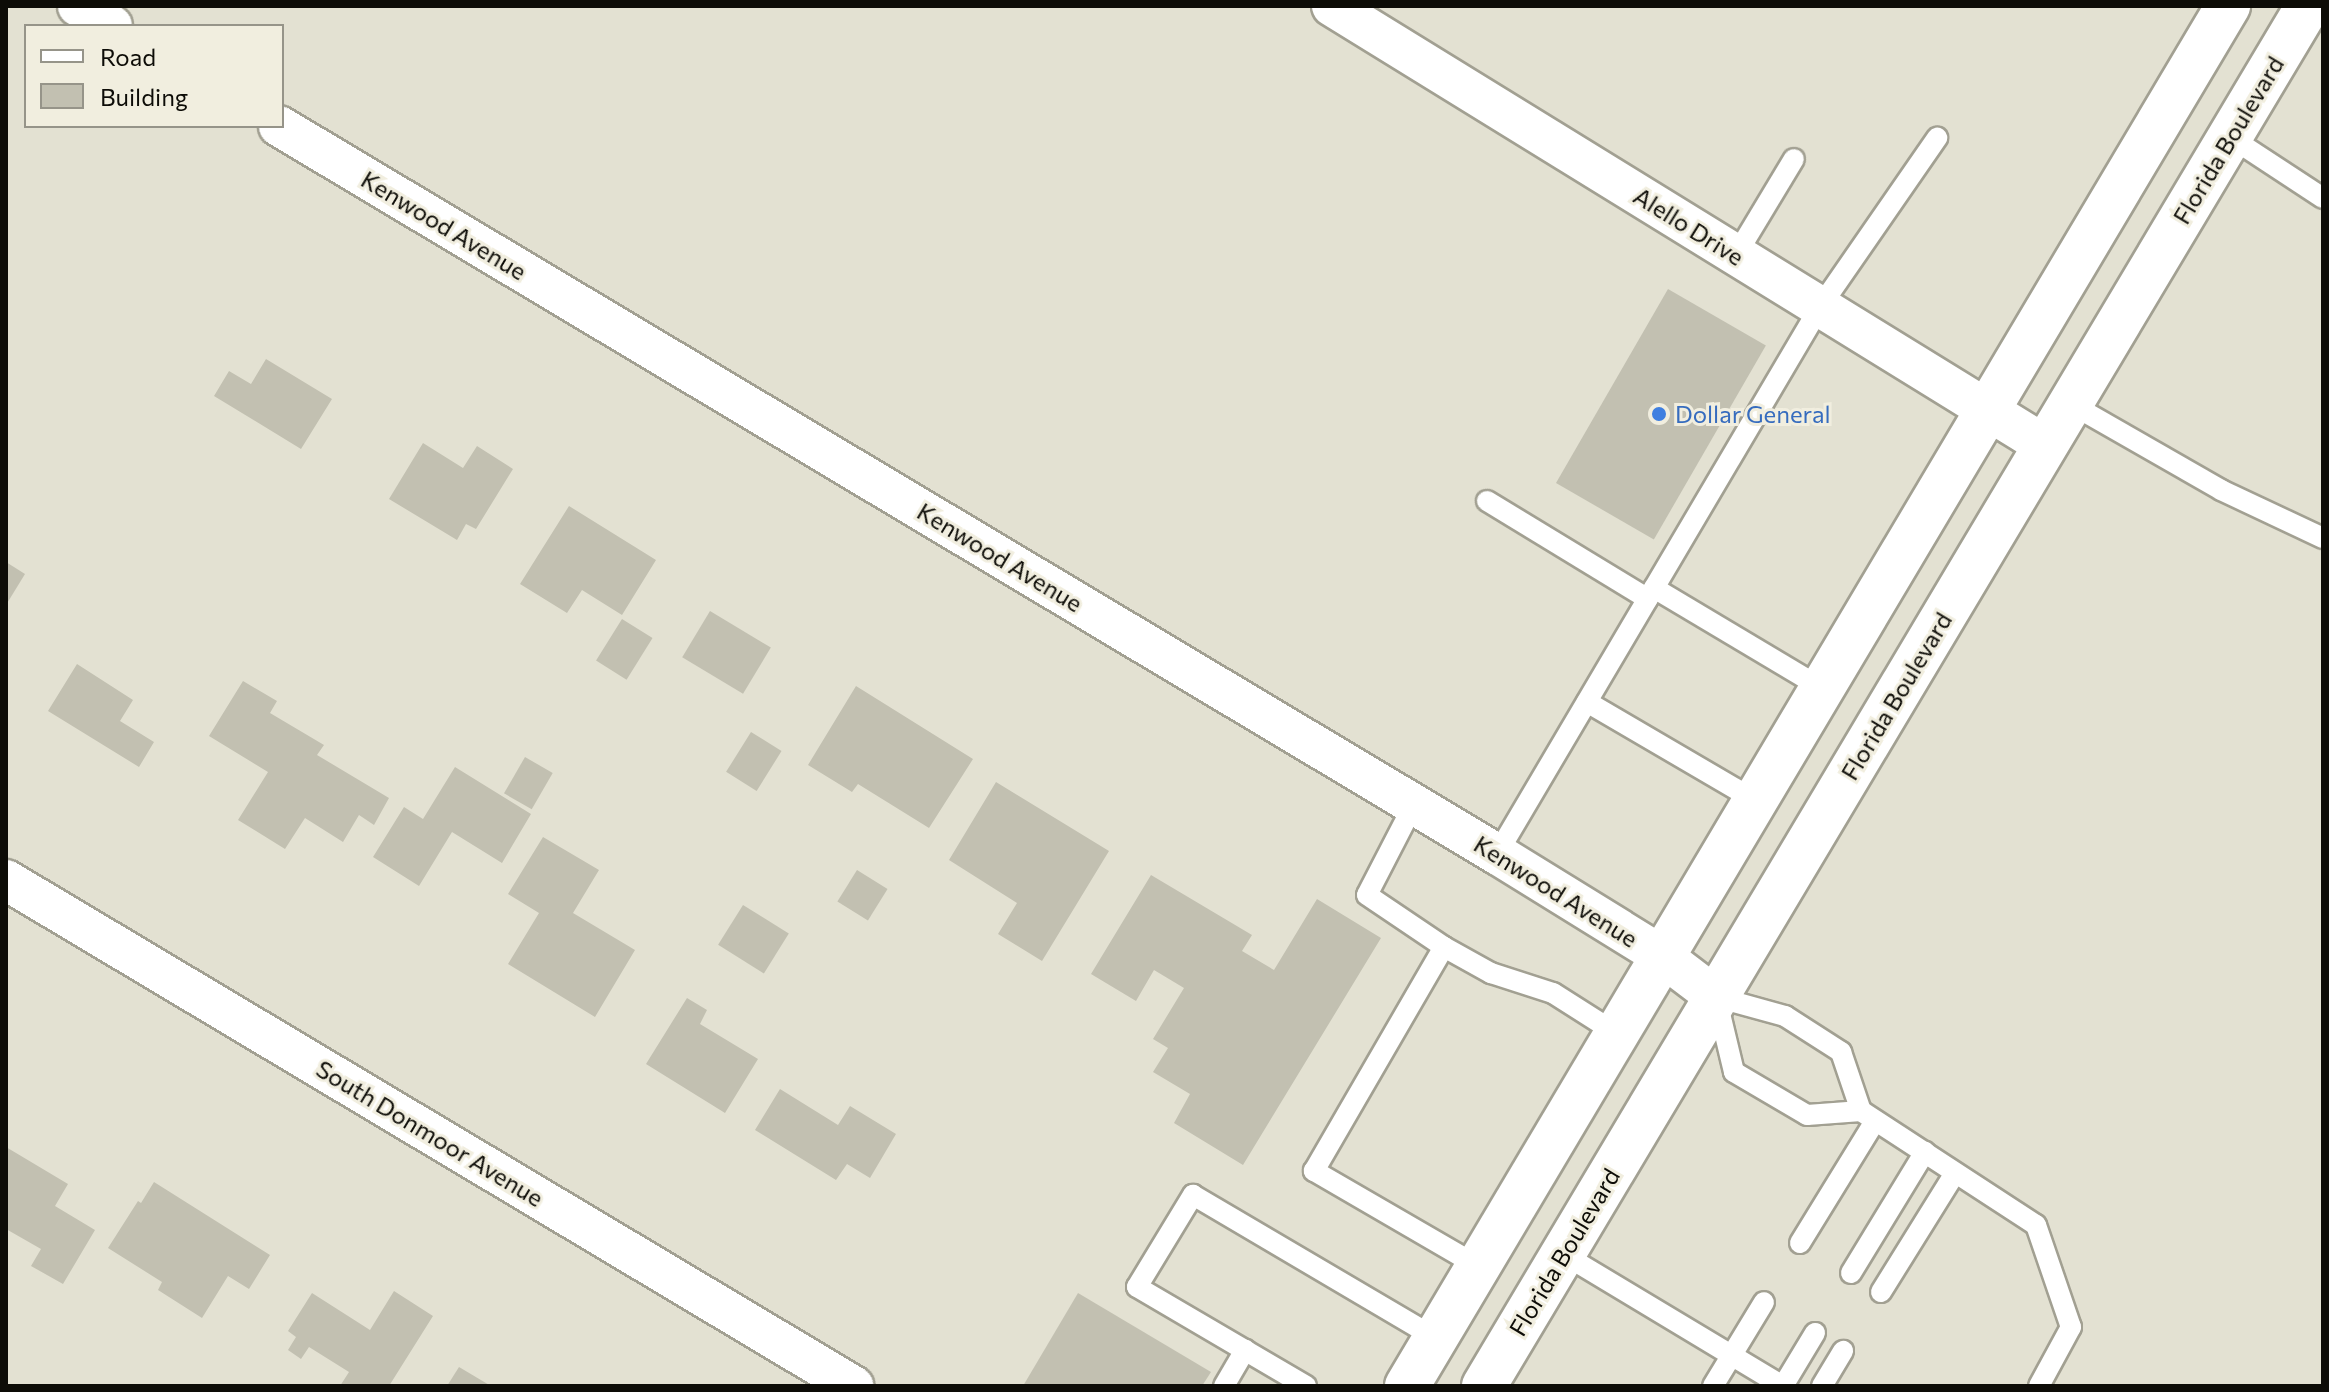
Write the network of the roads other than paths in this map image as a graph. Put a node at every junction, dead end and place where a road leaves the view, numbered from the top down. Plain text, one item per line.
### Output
1 (78, 6) edge
2 (1332, 6) edge
3 (2228, 6) edge
4 (2308, 6) edge
5 (109, 24) edge
6 (282, 128) edge
7 (2230, 137) junction
8 (1937, 138) dead end
9 (1794, 159) dead end
10 (2323, 198) edge
11 (1736, 255) junction
12 (1820, 307) junction
13 (2071, 404) junction
14 (1987, 409) junction
15 (2046, 446) junction
16 (1487, 501) dead end
17 (2323, 538) edge
18 (1651, 593) junction
19 (1822, 688) junction
20 (1587, 702) junction
21 (1755, 800) junction
22 (1414, 804) junction
23 (1497, 854) junction
24 (6, 880) edge
25 (1444, 947) junction
26 (1662, 956) junction
27 (1716, 997) junction
28 (1616, 1033) junction
29 (1868, 1116) junction
30 (1925, 1152) junction
31 (1955, 1173) junction
32 (1800, 1243) dead end
33 (1563, 1254) junction
34 (1478, 1266) junction
35 (1851, 1273) dead end
36 (1881, 1292) dead end
37 (1764, 1302) dead end
38 (1815, 1333) dead end
39 (1436, 1338) junction
40 (1245, 1350) junction
41 (1843, 1351) dead end
42 (1732, 1355) junction
43 (853, 1386) edge
44 (1224, 1386) edge
45 (1306, 1386) edge
46 (1407, 1386) edge
47 (1484, 1386) edge
48 (1713, 1386) edge
49 (1783, 1386) edge
50 (1822, 1386) edge
51 (2039, 1386) edge

1 - 5 street
2 - 11 street, Alello Drive
3 - 14 main road
4 - 7 main road, Florida Boulevard
6 - 22 street, Kenwood Avenue
7 - 10 lane
7 - 13 main road, Florida Boulevard
8 - 12 lane
9 - 11 lane
11 - 12 street, Alello Drive
12 - 14 street, Alello Drive
12 - 18 lane
13 - 15 main road, Florida Boulevard
13 - 17 lane
14 - 15 street, Alello Drive
14 - 19 main road
15 - 27 main road, Florida Boulevard
16 - 18 lane
18 - 19 lane
18 - 20 lane
19 - 21 main road
20 - 21 lane
20 - 23 lane
21 - 26 main road
22 - 23 street, Kenwood Avenue
22 - 25 lane
23 - 26 street, Kenwood Avenue
24 - 43 street, South Donmoor Avenue
25 - 28 lane
25 - 34 lane
26 - 27 street, Kenwood Avenue
26 - 28 main road
27 - 29 lane
27 - 29 lane
27 - 33 main road, Florida Boulevard
28 - 34 main road
29 - 30 lane
29 - 32 lane
30 - 31 lane
30 - 35 lane
31 - 36 lane
31 - 51 lane
33 - 42 lane
33 - 47 main road, Florida Boulevard
34 - 39 main road
37 - 42 lane
38 - 49 lane
39 - 40 lane
39 - 46 main road
40 - 44 lane
40 - 45 lane
41 - 50 lane
42 - 48 lane
42 - 49 lane

